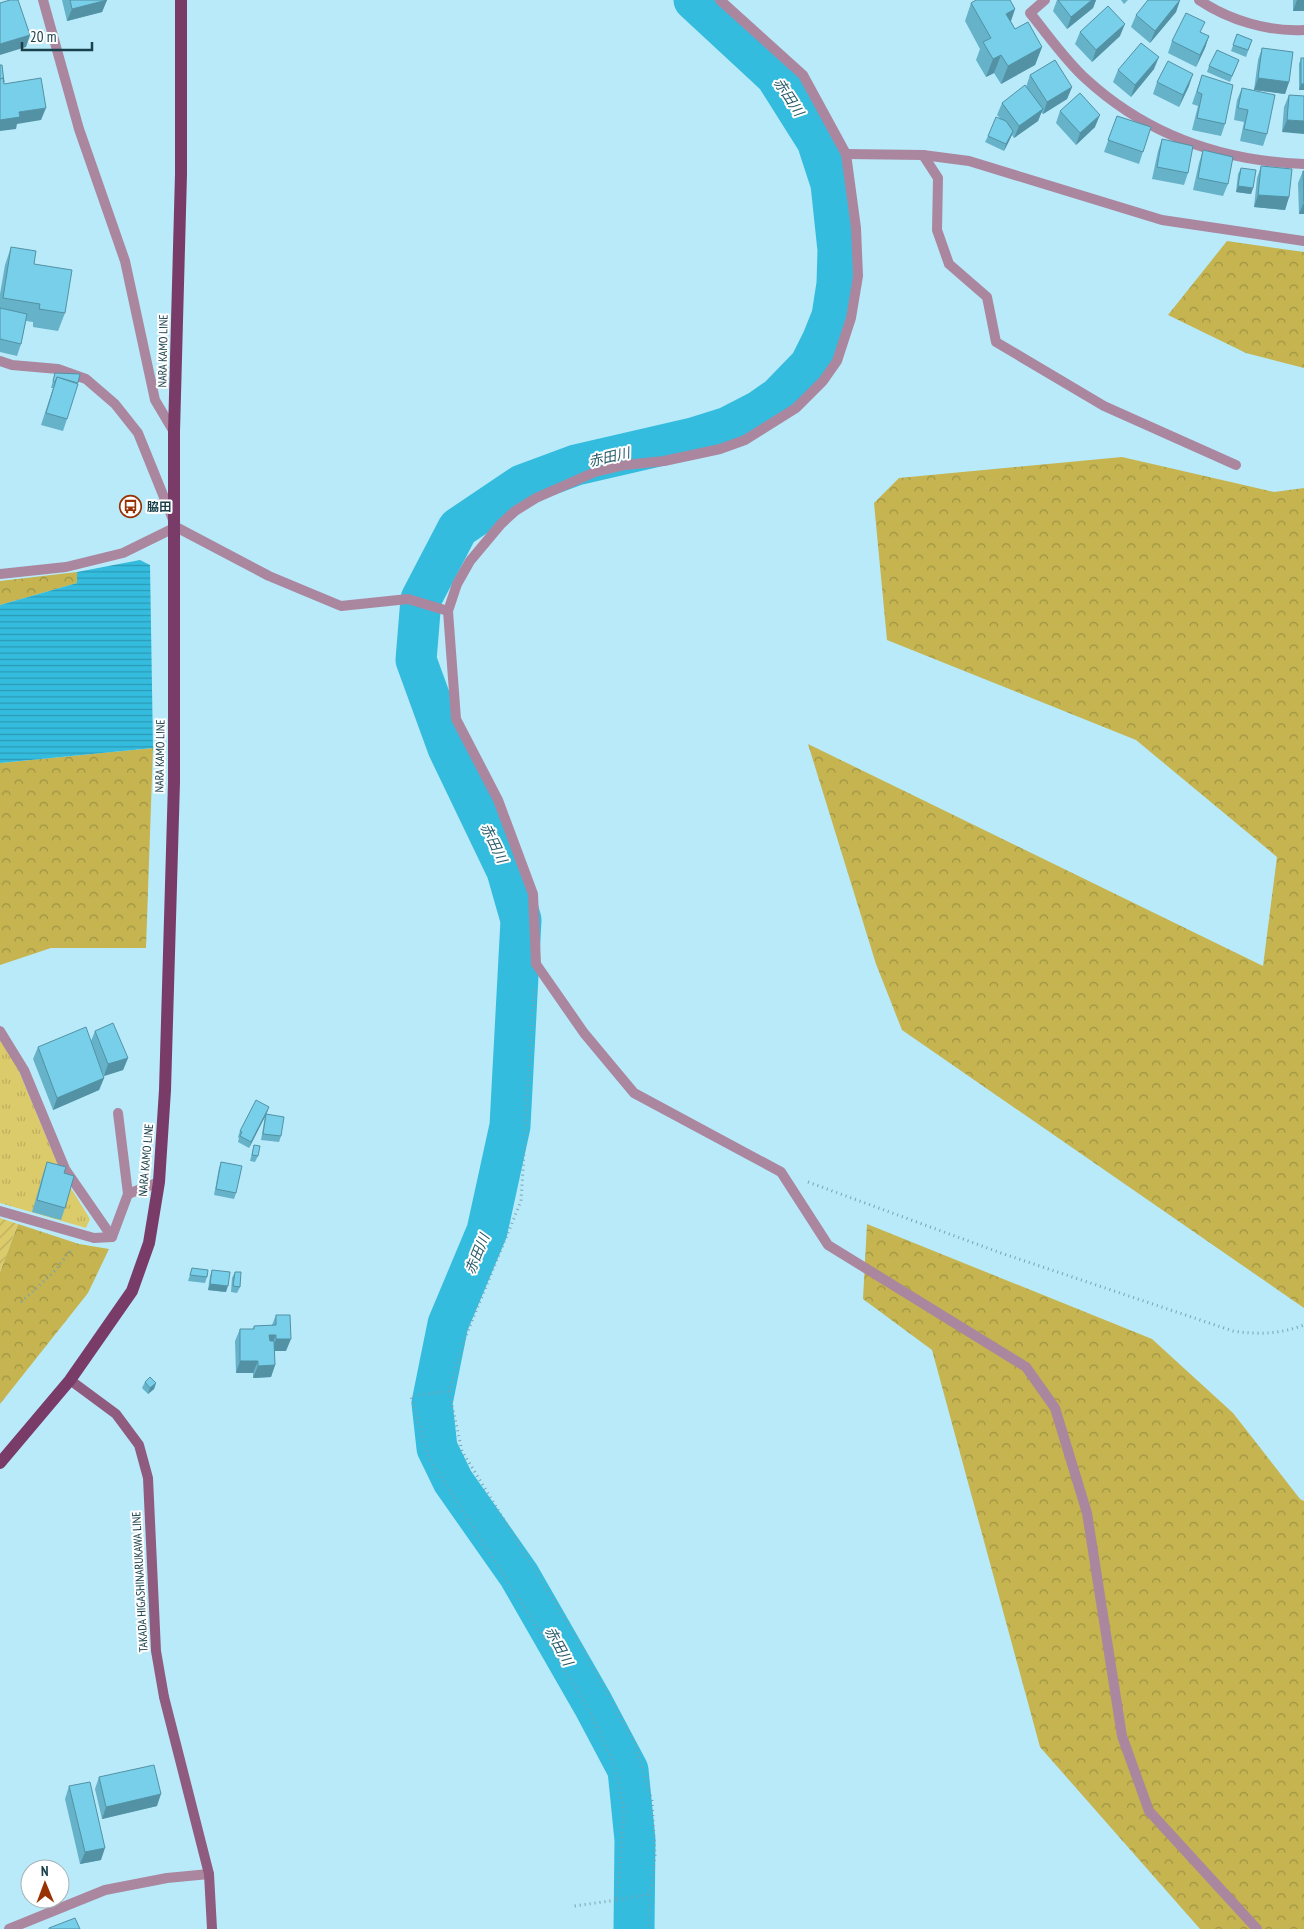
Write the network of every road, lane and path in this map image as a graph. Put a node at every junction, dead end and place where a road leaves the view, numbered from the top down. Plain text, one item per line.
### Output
1 (43, 0) edge
2 (181, 0) edge
3 (720, 0) edge
4 (1045, 0) edge
5 (1199, 0) edge
6 (1304, 30) edge
7 (846, 154) junction
8 (923, 155) junction
9 (1304, 164) edge
10 (1304, 241) edge
11 (0, 361) edge
12 (174, 432) junction
13 (1236, 465) dead end
14 (176, 528) junction
15 (0, 574) edge
16 (448, 610) junction
17 (536, 964) junction
18 (0, 1031) edge
19 (118, 1113) dead end
20 (781, 1172) junction
21 (159, 1182) junction
22 (128, 1194) junction
23 (0, 1210) edge
24 (84, 1235) junction
25 (112, 1236) junction
26 (21, 1302) dead end
27 (1304, 1325) edge
28 (70, 1380) junction
29 (449, 1391) junction
30 (0, 1463) edge
31 (209, 1874) junction
32 (649, 1894) junction
33 (618, 1899) junction
34 (574, 1906) dead end
35 (10, 1929) edge
36 (212, 1929) edge
37 (649, 1929) edge
38 (1257, 1929) edge

1 - 12 street
2 - 12 main road, NARA KAMO LINE
3 - 7 street
4 - 9 street
5 - 6 street
7 - 8 street
7 - 16 street
8 - 10 street
8 - 13 street
11 - 14 street
12 - 14 main road, NARA KAMO LINE
14 - 15 street
14 - 16 street
14 - 21 main road, NARA KAMO LINE
16 - 17 street
17 - 20 street
17 - 29 path
18 - 25 street
19 - 22 street
20 - 27 path
20 - 38 street
21 - 22 street
21 - 28 main road, NARA KAMO LINE
22 - 25 street
23 - 24 street
24 - 25 street
24 - 26 path
28 - 30 main road, NARA KAMO LINE
28 - 31 main road, TAKADA HIGASHINARUKAWA LINE
29 - 32 path
29 - 33 path
31 - 35 street
31 - 36 main road, TAKADA HIGASHINARUKAWA LINE
32 - 33 path
32 - 37 path
33 - 34 path

